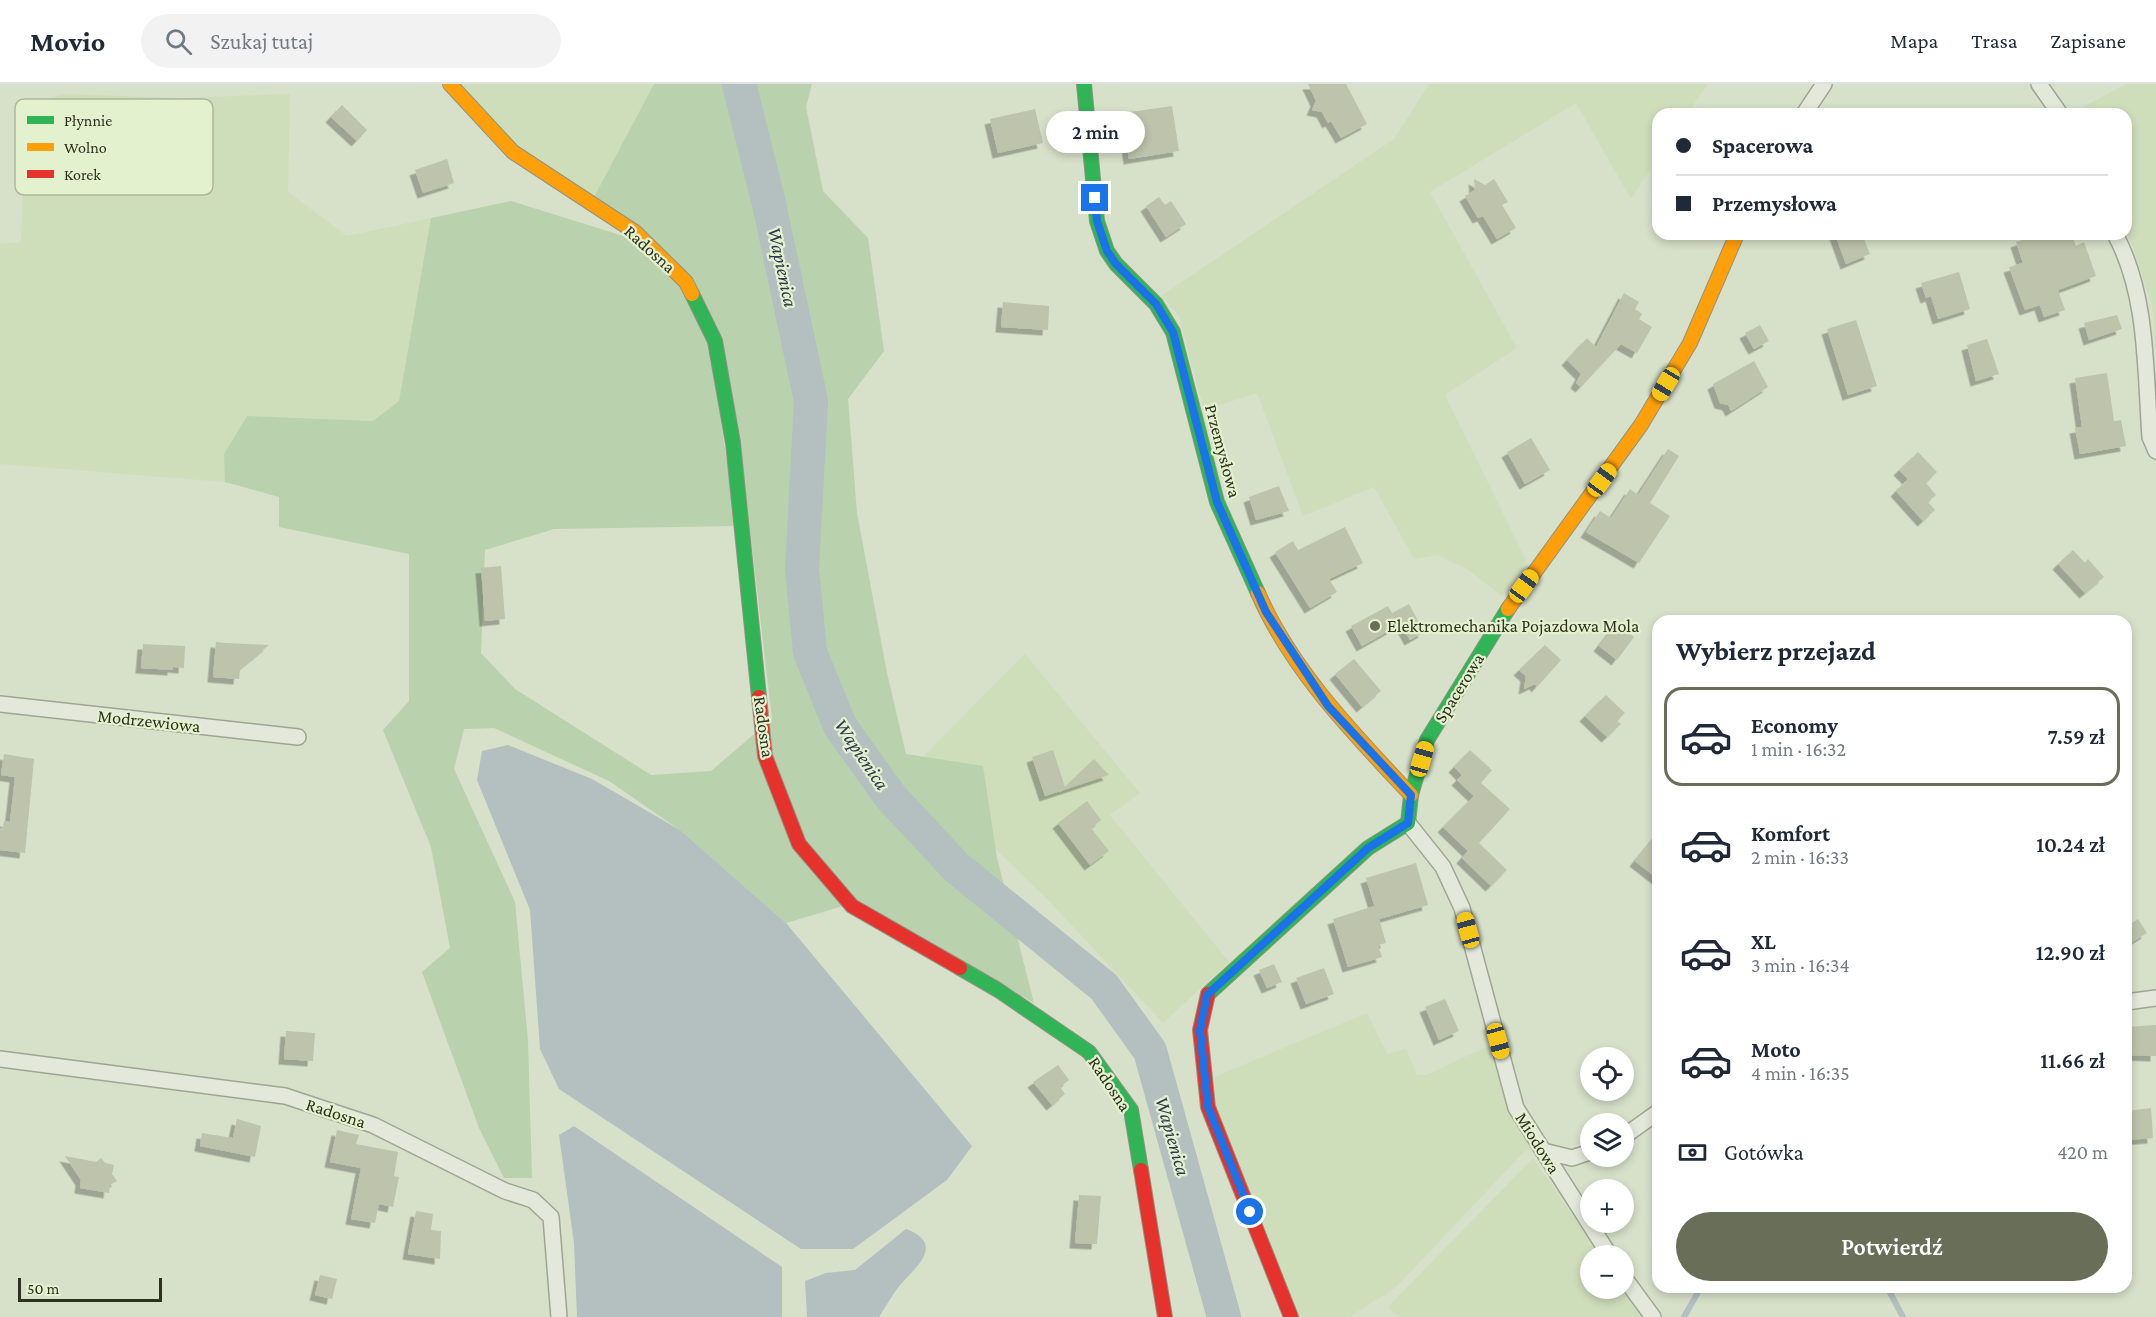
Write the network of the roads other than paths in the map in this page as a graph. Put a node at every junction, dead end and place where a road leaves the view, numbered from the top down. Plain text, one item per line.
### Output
1 (450, 84) edge
2 (1084, 84) edge
3 (1824, 84) edge
4 (2039, 84) edge
5 (1808, 108) edge
6 (2056, 108) edge
7 (1734, 240) edge
8 (2118, 240) edge
9 (2156, 451) edge
10 (0, 704) edge
11 (297, 737) dead end
12 (1411, 795) junction
13 (1408, 823) junction
14 (2156, 998) edge
15 (2132, 1001) edge
16 (0, 1059) edge
17 (1652, 1116) edge
18 (1634, 1129) edge
19 (1543, 1151) junction
20 (1580, 1155) edge
21 (1603, 1245) edge
22 (1634, 1291) edge
23 (559, 1317) edge
24 (1166, 1317) edge
25 (1291, 1317) edge
26 (1653, 1317) edge

1 - 24 street, Radosna
2 - 12 street, Przemysłowa
3 - 5 street
4 - 6 street
7 - 12 street, Spacerowa
8 - 9 street
10 - 11 street, Modrzewiowa
12 - 13 street, Spacerowa
13 - 19 street, Miodowa
13 - 25 street
14 - 15 street
16 - 23 street, Radosna
17 - 18 street
19 - 20 street
19 - 21 street, Miodowa
22 - 26 street

